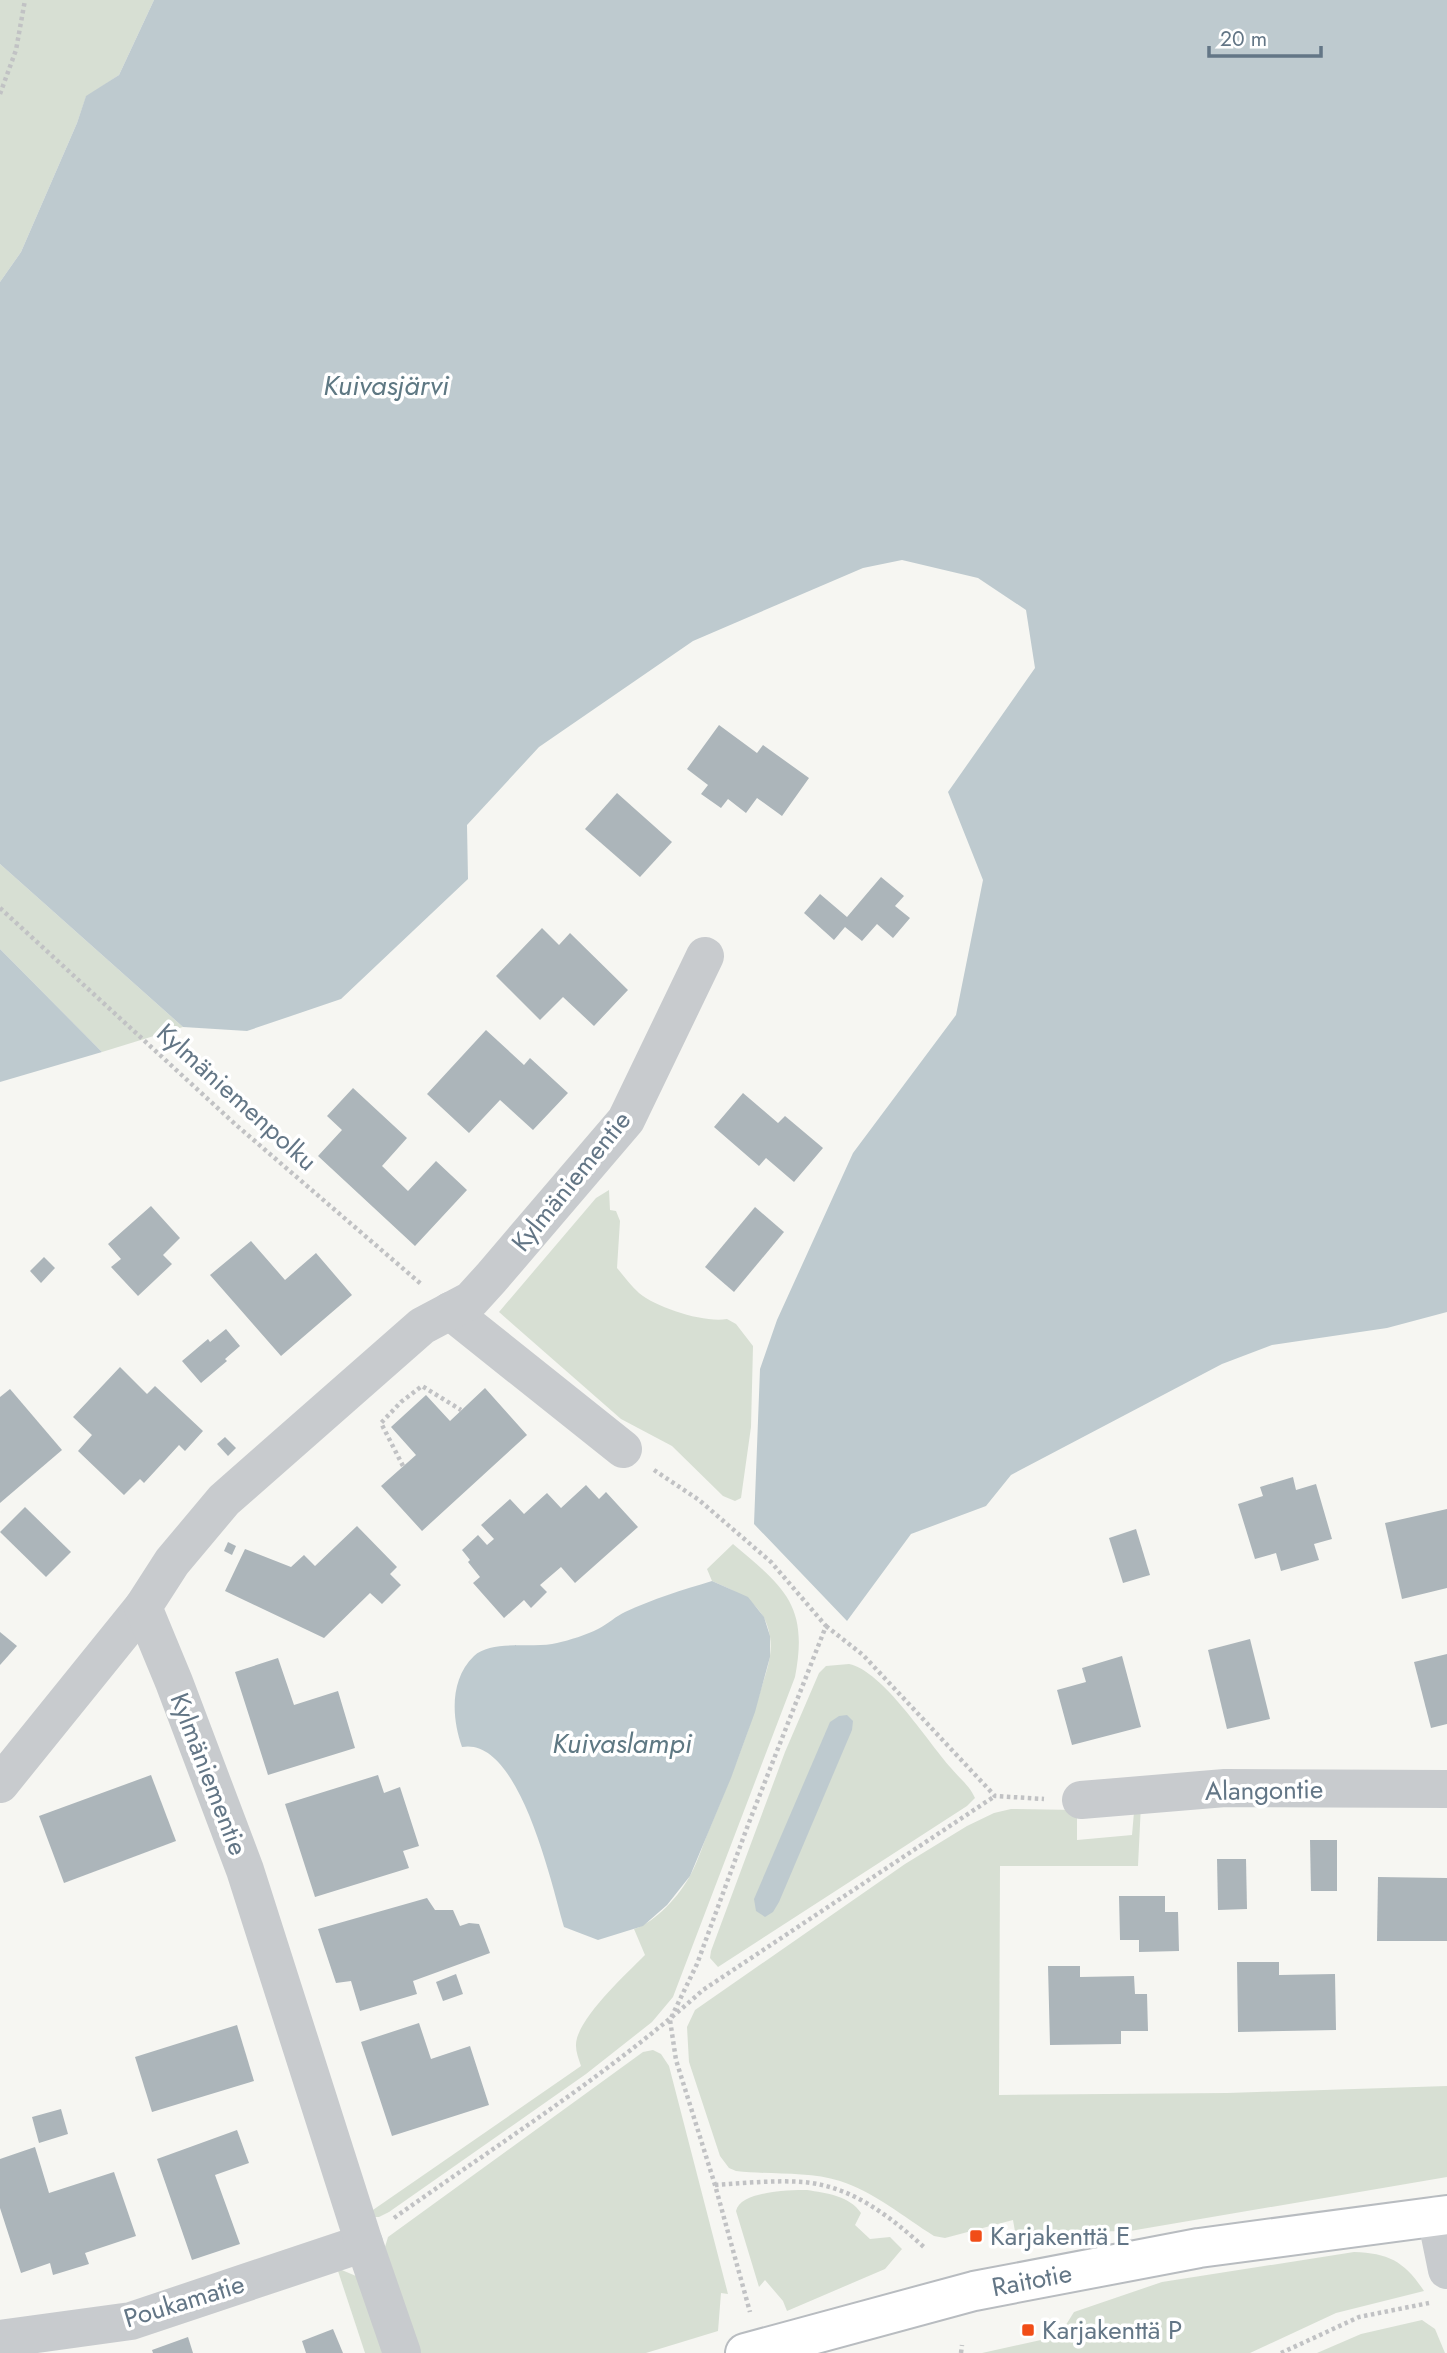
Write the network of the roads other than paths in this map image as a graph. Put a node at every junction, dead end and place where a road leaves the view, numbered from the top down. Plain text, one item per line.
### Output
1 (705, 956) dead end
2 (450, 1311) junction
3 (623, 1449) road end
4 (143, 1607) junction
5 (0, 1784) edge
6 (1447, 1788) edge
7 (1081, 1800) road end
8 (1441, 2216) edge
9 (364, 2243) junction
10 (1441, 2286) edge
11 (748, 2337) edge
12 (0, 2339) edge
13 (402, 2353) edge

1 - 2 street, Kylmäniementie
2 - 3 street
2 - 4 street, Kylmäniementie
4 - 5 street
4 - 9 street, Kylmäniementie
6 - 7 street, Alangontie
8 - 10 street
8 - 11 main road, Raitotie
9 - 12 street, Poukamatie
9 - 13 street, Kylmäniementie

